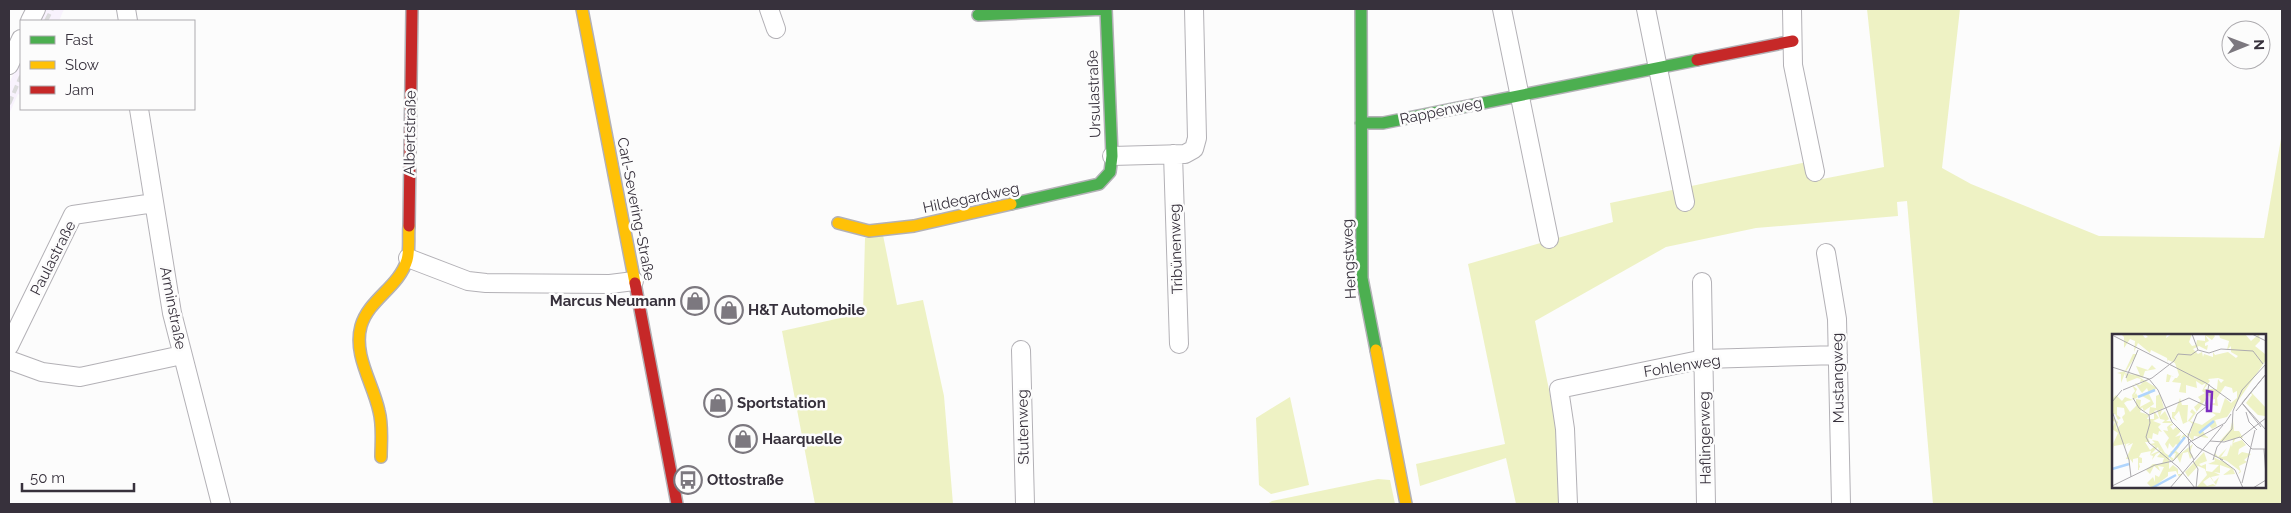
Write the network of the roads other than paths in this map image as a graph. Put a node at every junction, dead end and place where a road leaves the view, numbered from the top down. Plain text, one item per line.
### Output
1 (412, 9) edge
2 (582, 9) edge
3 (769, 9) edge
4 (1106, 9) edge
5 (1194, 9) edge
6 (1361, 9) edge
7 (1502, 9) edge
8 (1646, 9) edge
9 (1792, 9) edge
10 (978, 16) dead end
11 (776, 29) dead end
12 (1793, 40) junction
13 (20, 41) edge
14 (9, 65) edge
15 (1657, 67) junction
16 (1520, 94) junction
17 (139, 110) edge
18 (1361, 123) junction
19 (1174, 154) junction
20 (1112, 156) junction
21 (1815, 172) dead end
22 (1109, 178) joint
23 (1685, 202) dead end
24 (154, 203) junction
25 (838, 223) dead end
26 (1549, 239) dead end
27 (1826, 253) dead end
28 (408, 258) junction
29 (634, 280) junction
30 (1702, 282) dead end
31 (1179, 344) dead end
32 (9, 346) edge
33 (1021, 350) dead end
34 (182, 355) junction
35 (1838, 355) junction
36 (1704, 359) junction
37 (9, 360) edge
38 (381, 457) dead end
39 (221, 504) edge
40 (677, 504) edge
41 (1025, 504) edge
42 (1406, 504) edge
43 (1568, 504) edge
44 (1706, 504) edge
45 (1842, 504) edge

1 - 28 street, Albertstraße
2 - 29 street, Carl-Severing-Straße
3 - 11 street
4 - 10 street
4 - 20 street, Ursulastraße
5 - 19 street
6 - 18 street, Hengstweg
7 - 16 street
8 - 15 street
9 - 12 street
12 - 15 street, Rappenweg
12 - 21 street
13 - 14 street
15 - 16 street, Rappenweg
15 - 23 street
16 - 18 street, Rappenweg
16 - 26 street
17 - 24 street, Arminstraße
18 - 42 street, Hengstweg
19 - 20 street
19 - 31 street, Tribünenweg
20 - 22 street, Ursulastraße
22 - 25 street, Hildegardweg
24 - 32 street, Paulastraße
24 - 34 street, Arminstraße
27 - 35 street, Mustangweg
28 - 29 street
28 - 38 street, Albertstraße
29 - 40 street, Carl-Severing-Straße
30 - 36 street, Haflingerweg
33 - 41 street, Stutenweg
34 - 37 street
34 - 39 street, Arminstraße
35 - 36 street, Fohlenweg
35 - 45 street, Mustangweg
36 - 43 street, Fohlenweg
36 - 44 street, Haflingerweg

